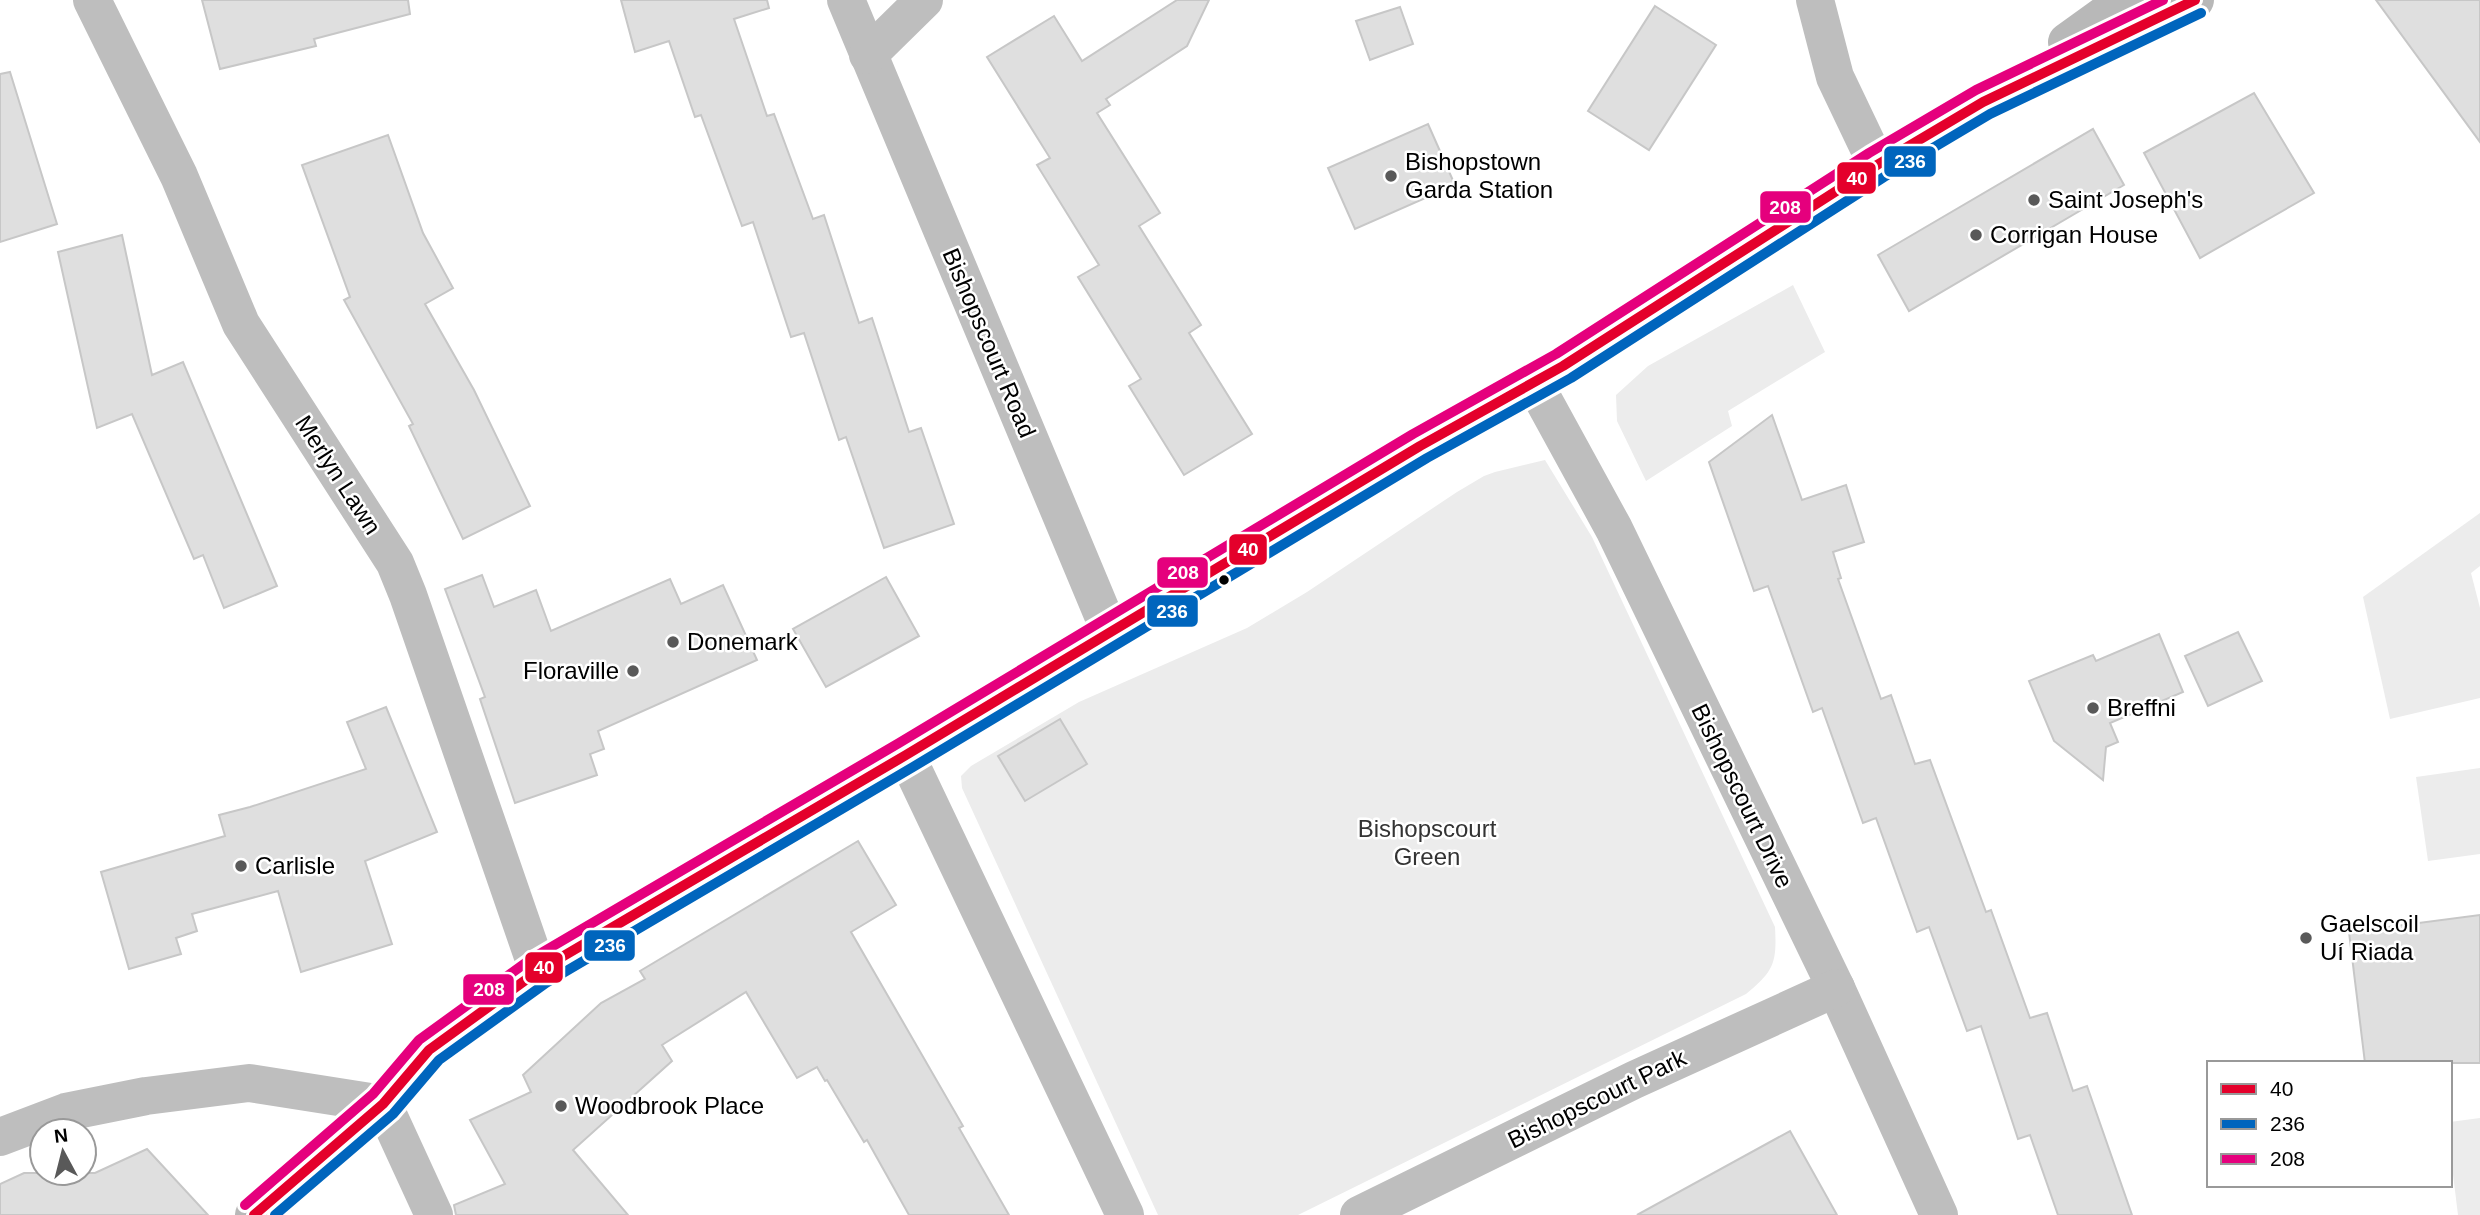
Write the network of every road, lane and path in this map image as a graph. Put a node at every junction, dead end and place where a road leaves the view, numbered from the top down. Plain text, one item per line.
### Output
1 (92, 0) edge
2 (846, 0) edge
3 (925, 0) edge
4 (1815, 0) edge
5 (2125, 0) edge
6 (2195, 0) edge
7 (868, 55) junction
8 (1983, 103) junction
9 (1877, 165) junction
10 (1534, 383) junction
11 (1110, 632) junction
12 (906, 755) junction
13 (538, 971) junction
14 (1836, 988) junction
15 (383, 1104) junction
16 (0, 1138) edge
17 (254, 1215) edge
18 (434, 1215) edge
19 (1125, 1215) edge
20 (1359, 1215) edge
21 (1939, 1215) edge

1 - 13 street, Merlyn Lawn
2 - 7 street, Bishopscourt Road
3 - 7 street
4 - 9 street
5 - 8 main road
6 - 8 main road
7 - 11 street, Bishopscourt Road
8 - 9 main road
9 - 10 main road
10 - 11 main road
10 - 14 street, Bishopscourt Drive
11 - 12 main road
12 - 13 main road
12 - 19 street
13 - 15 main road
14 - 20 street, Bishopscourt Park
14 - 21 street, Bishopscourt Drive
15 - 16 street
15 - 17 main road
15 - 18 street

